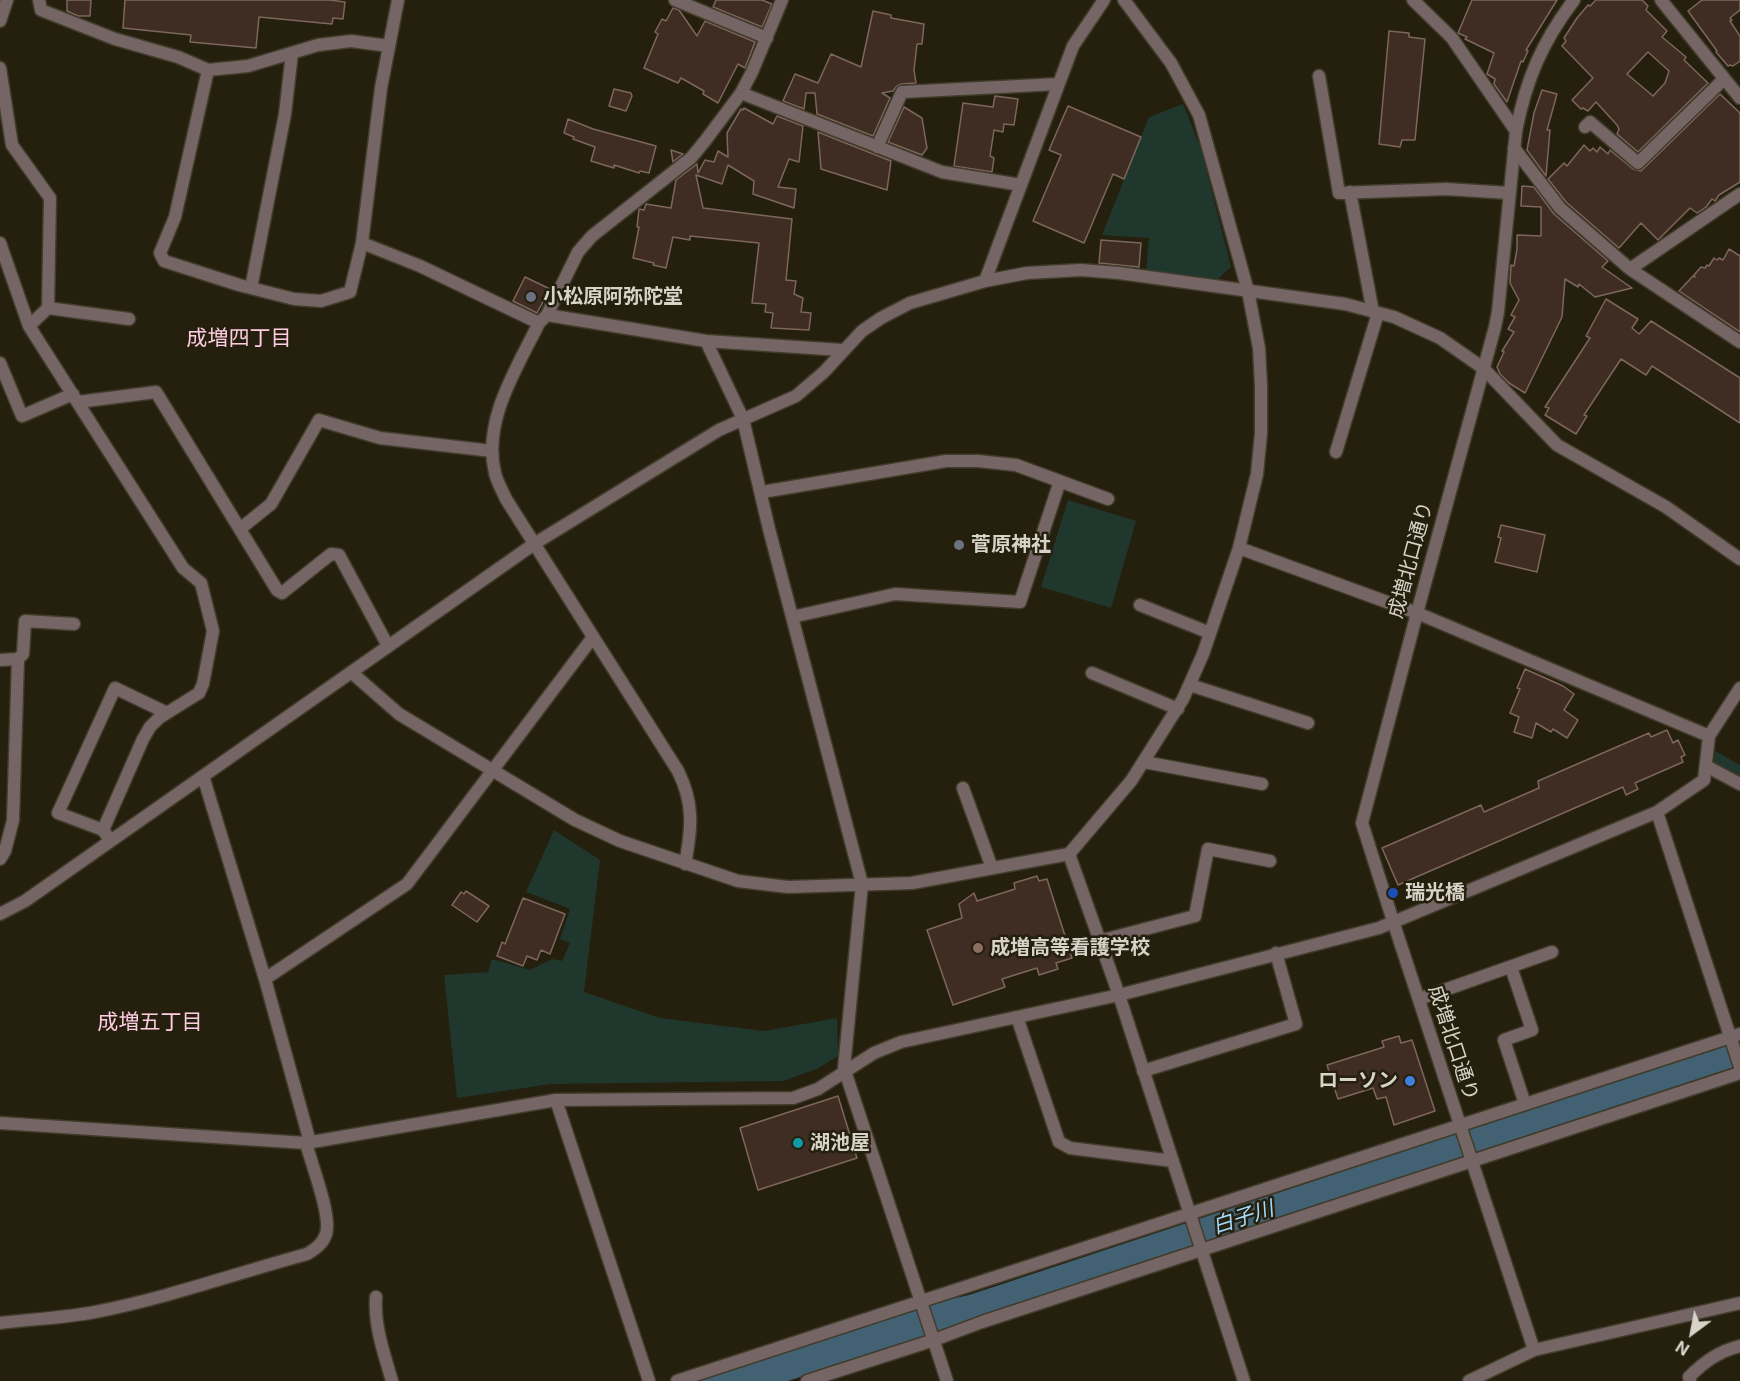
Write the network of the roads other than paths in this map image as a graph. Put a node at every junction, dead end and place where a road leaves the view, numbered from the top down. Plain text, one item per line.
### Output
1 (7, 0) edge
2 (39, 0) edge
3 (398, 0) edge
4 (675, 0) edge
5 (782, 0) edge
6 (1104, 0) edge
7 (1124, 0) edge
8 (1413, 0) edge
9 (1574, 0) edge
10 (1661, 0) edge
11 (0, 21) edge
12 (767, 38) junction
13 (389, 46) junction
14 (292, 53) junction
15 (0, 68) edge
16 (208, 70) junction
17 (1319, 76) dead end
18 (1724, 79) junction
19 (1058, 84) junction
20 (741, 93) junction
21 (1740, 98) edge
22 (1585, 127) dead end
23 (1515, 131) junction
24 (877, 147) junction
25 (1514, 148) junction
26 (1021, 184) junction
27 (1350, 192) junction
28 (1509, 193) junction
29 (1740, 194) edge
30 (0, 243) edge
31 (362, 243) junction
32 (1630, 269) junction
33 (5, 279) edge
34 (985, 281) junction
35 (251, 288) junction
36 (1248, 291) junction
37 (48, 308) junction
38 (1376, 312) junction
39 (129, 319) dead end
40 (543, 319) junction
41 (29, 326) junction
42 (706, 341) junction
43 (1740, 342) edge
44 (842, 350) junction
45 (0, 363) edge
46 (1483, 368) junction
47 (76, 398) junction
48 (743, 419) junction
49 (492, 451) junction
50 (1336, 452) dead end
51 (1060, 481) junction
52 (762, 492) junction
53 (1108, 499) dead end
54 (240, 529) junction
55 (534, 544) junction
56 (1239, 548) junction
57 (1740, 559) edge
58 (1140, 605) dead end
59 (1417, 613) junction
60 (792, 617) junction
61 (74, 624) dead end
62 (1210, 633) junction
63 (593, 637) junction
64 (388, 646) junction
65 (18, 659) junction
66 (0, 660) edge
67 (351, 672) junction
68 (1092, 673) dead end
69 (1190, 685) junction
70 (1740, 688) edge
71 (1178, 709) junction
72 (167, 713) junction
73 (1308, 723) dead end
74 (1709, 736) junction
75 (1144, 762) junction
76 (1706, 766) junction
77 (494, 771) junction
78 (203, 776) junction
79 (1262, 784) dead end
80 (1740, 784) edge
81 (963, 788) dead end
82 (1657, 812) junction
83 (106, 835) junction
84 (1069, 854) junction
85 (0, 859) edge
86 (1270, 861) dead end
87 (685, 864) junction
88 (992, 868) junction
89 (862, 884) junction
90 (0, 914) edge
91 (1393, 921) junction
92 (1100, 941) junction
93 (1552, 952) dead end
94 (1276, 953) junction
95 (1510, 968) junction
96 (265, 979) junction
97 (1119, 995) junction
98 (1419, 999) junction
99 (1017, 1017) junction
100 (1734, 1038) edge
101 (1740, 1067) edge
102 (845, 1071) junction
103 (1143, 1071) junction
104 (1740, 1073) edge
105 (556, 1100) junction
106 (1525, 1104) junction
107 (0, 1123) edge
108 (1461, 1127) junction
109 (308, 1143) junction
110 (1471, 1159) junction
111 (1173, 1161) junction
112 (1190, 1215) junction
113 (1201, 1248) junction
114 (376, 1297) dead end
115 (921, 1302) junction
116 (1740, 1303) edge
117 (0, 1323) edge
118 (933, 1338) junction
119 (1740, 1346) edge
120 (1534, 1350) junction
121 (392, 1381) edge
122 (649, 1381) edge
123 (677, 1381) edge
124 (807, 1381) edge
125 (947, 1381) edge
126 (1244, 1381) edge
127 (1469, 1381) edge
128 (1690, 1381) edge

1 - 11 street
2 - 16 street
3 - 13 street
4 - 12 street
5 - 12 street
6 - 19 street
7 - 36 street
8 - 23 street
9 - 23 street, 成増北口通り
10 - 18 street
12 - 20 street
13 - 14 street
13 - 31 street
14 - 16 street
14 - 35 street
15 - 37 street
16 - 35 street
17 - 27 street
18 - 21 street
18 - 22 street
19 - 24 street
19 - 26 street
20 - 24 street
20 - 40 street
23 - 25 street, 成増北口通り
24 - 26 street
25 - 28 street, 成増北口通り
25 - 32 street
26 - 34 street
27 - 28 street
27 - 38 street
28 - 46 street, 成増北口通り
29 - 32 street
30 - 33 street
31 - 35 street
31 - 40 street
32 - 43 street
33 - 41 street
34 - 36 street
34 - 44 street
36 - 38 street
36 - 56 street
37 - 39 street
37 - 41 street
38 - 46 street
38 - 50 street
40 - 42 street
40 - 49 street
41 - 47 street
42 - 44 street
42 - 48 street
44 - 48 street
45 - 47 street
46 - 57 street
46 - 59 street, 成増北口通り
47 - 54 street
47 - 72 street
48 - 52 street
48 - 55 street
49 - 54 street
49 - 55 street
51 - 52 street
51 - 53 street
51 - 60 street
52 - 60 street
54 - 64 street
55 - 63 street
55 - 64 street
56 - 59 street
56 - 62 street
58 - 62 street
59 - 74 street
59 - 91 street, 成増北口通り
60 - 89 street
61 - 65 street
62 - 69 street
63 - 77 street
63 - 87 street
64 - 67 street
65 - 66 street
65 - 85 street
67 - 77 street
67 - 78 street
68 - 71 street
69 - 71 street
69 - 73 street
70 - 74 street
71 - 75 street
72 - 83 street
72 - 83 street
74 - 76 street
75 - 79 street
75 - 84 street
76 - 80 street
76 - 82 street
77 - 87 street
77 - 96 street
78 - 83 street
78 - 96 street
81 - 88 street
82 - 91 street
82 - 100 street
83 - 90 street
84 - 88 street
84 - 92 street
86 - 92 street
87 - 89 street
88 - 89 street
89 - 102 street
91 - 94 street
91 - 98 street, 成増北口通り
92 - 97 street
93 - 95 street
94 - 97 street
94 - 103 street
95 - 98 street
95 - 106 street
96 - 109 street
97 - 99 street
97 - 103 street
98 - 108 street, 成増北口通り
99 - 102 street
99 - 111 street
100 - 101 street
100 - 106 street
102 - 105 street
102 - 115 street
103 - 111 street
104 - 110 street
105 - 109 street
105 - 122 street
106 - 108 street
107 - 109 street
108 - 110 street, 成増北口通り
108 - 112 street
109 - 117 street
110 - 113 street
110 - 120 street, 成増北口通り
111 - 112 street
112 - 113 street
112 - 115 street
113 - 118 street
113 - 126 street
114 - 121 street
115 - 118 street
115 - 123 street
116 - 120 street
118 - 124 street
118 - 125 street
119 - 128 street
120 - 127 street

